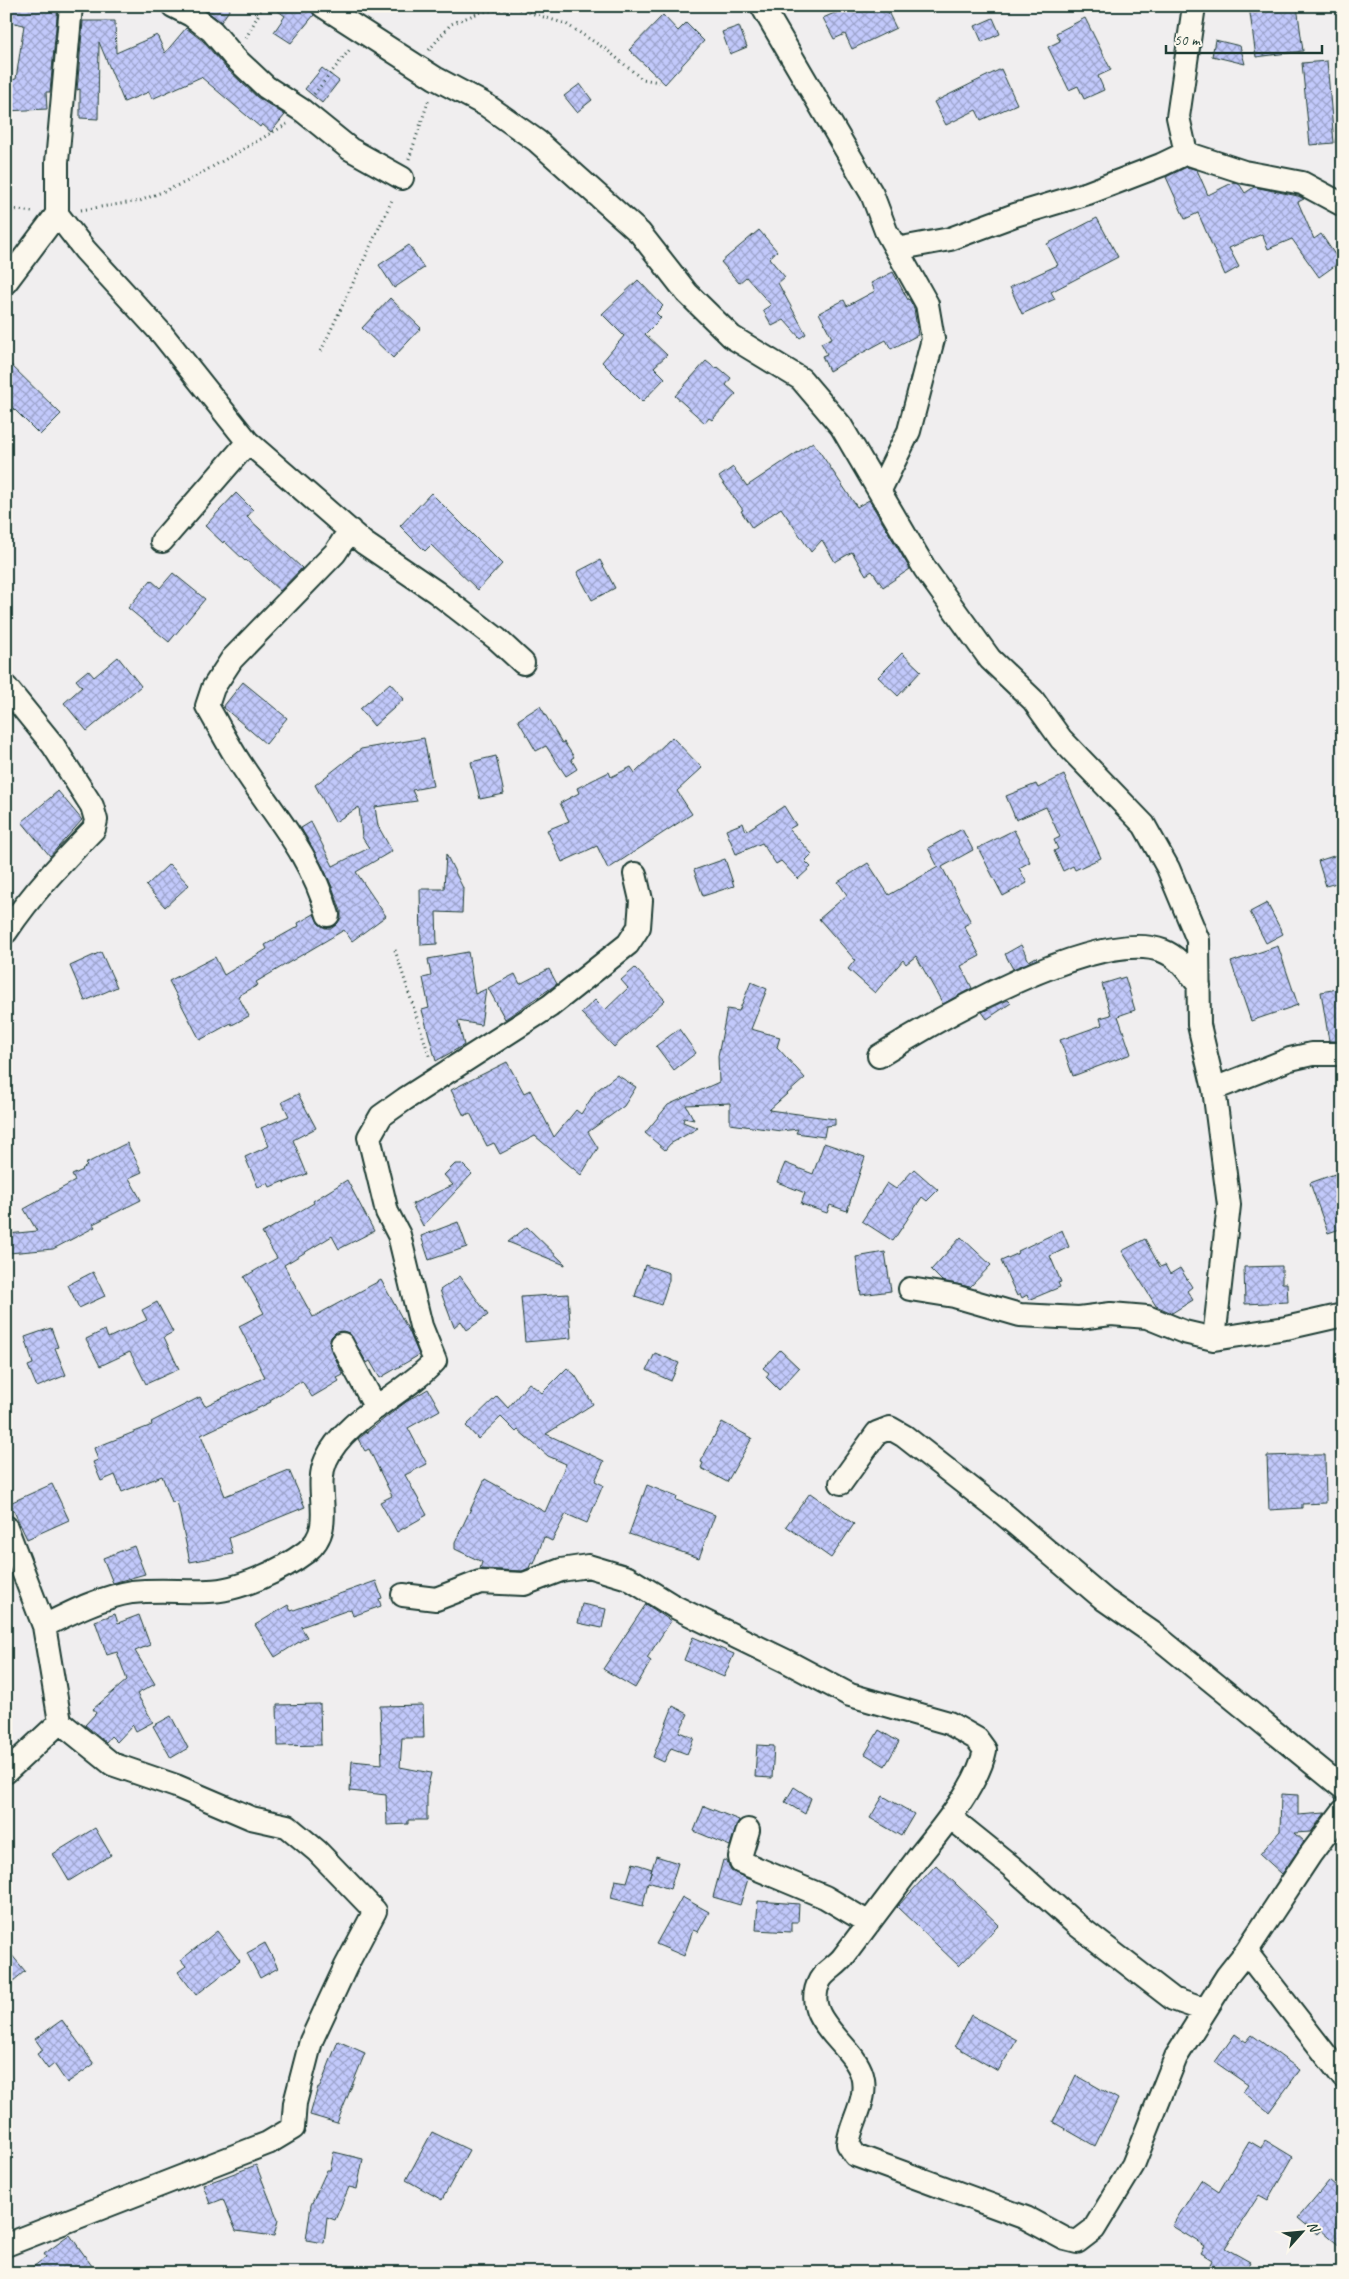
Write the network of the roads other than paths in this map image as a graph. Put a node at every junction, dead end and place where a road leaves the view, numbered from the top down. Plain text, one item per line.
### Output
1 (71, 6) edge
2 (173, 6) edge
3 (323, 6) edge
4 (762, 6) edge
5 (1194, 6) edge
6 (1186, 153) junction
7 (402, 178) road end
8 (1343, 205) edge
9 (57, 214) junction
10 (896, 249) junction
11 (6, 282) edge
12 (248, 442) junction
13 (880, 490) junction
14 (350, 530) junction
15 (162, 541) dead end
16 (523, 662) dead end
17 (6, 687) edge
18 (635, 874) dead end
19 (328, 915) dead end
20 (6, 932) edge
21 (1199, 985) junction
22 (1343, 1054) edge
23 (879, 1056) dead end
24 (1214, 1089) junction
25 (910, 1289) dead end
26 (1343, 1315) edge
27 (1214, 1340) junction
28 (342, 1344) dead end
29 (376, 1408) junction
30 (841, 1483) dead end
31 (6, 1527) edge
32 (403, 1595) dead end
33 (44, 1626) junction
34 (60, 1722) junction
35 (6, 1772) edge
36 (1343, 1788) edge
37 (1343, 1811) edge
38 (950, 1817) junction
39 (748, 1830) dead end
40 (869, 1922) junction
41 (1246, 1952) junction
42 (1205, 2010) junction
43 (1343, 2077) edge
44 (6, 2245) edge

1 - 9 street
2 - 7 street
3 - 13 street
4 - 10 street
5 - 6 street
6 - 8 street
6 - 10 street
9 - 11 street
9 - 12 street
10 - 13 street
12 - 14 street
12 - 15 street
13 - 21 street
14 - 16 street
14 - 19 street
17 - 20 street
18 - 29 street
21 - 23 street
21 - 24 street
22 - 24 street
24 - 27 street
25 - 27 street
26 - 27 street
28 - 29 street
29 - 33 street
30 - 36 street
31 - 33 street
32 - 38 street
33 - 34 street
34 - 35 street
34 - 44 street
37 - 41 street
38 - 40 street
38 - 42 street
39 - 40 street
40 - 42 street
41 - 42 street
41 - 43 street

